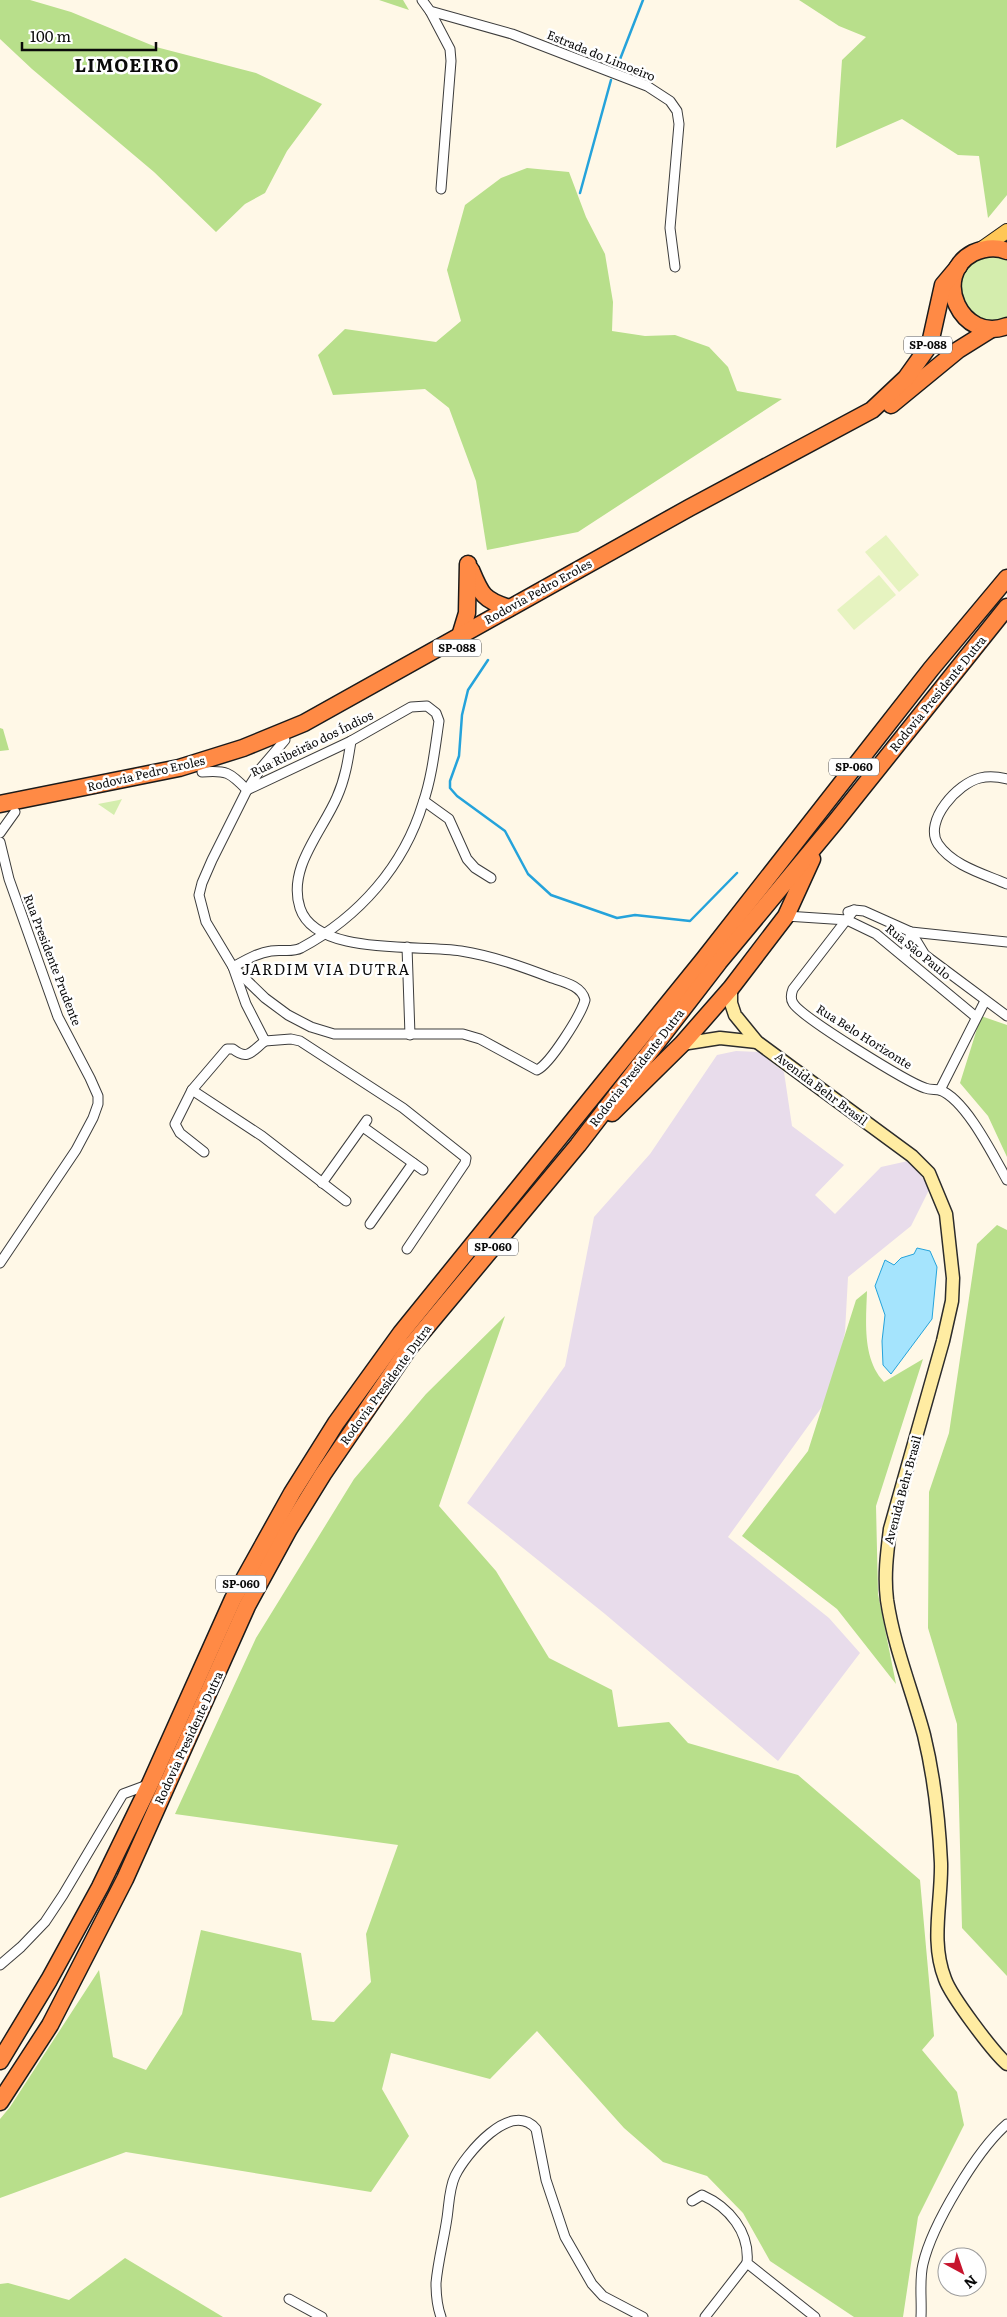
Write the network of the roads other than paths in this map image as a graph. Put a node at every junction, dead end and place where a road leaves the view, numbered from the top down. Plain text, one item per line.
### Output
1 (422, 0) edge
2 (430, 11) junction
3 (441, 188) dead end
4 (1007, 230) edge
5 (980, 250) junction
6 (1007, 251) edge
7 (959, 266) junction
8 (675, 267) dead end
9 (1002, 328) edge
10 (1007, 578) edge
11 (1007, 607) edge
12 (509, 608) junction
13 (460, 636) junction
14 (286, 740) junction
15 (351, 742) junction
16 (202, 772) junction
17 (1007, 779) edge
18 (247, 790) junction
19 (424, 801) junction
20 (0, 804) edge
21 (7, 813) edge
22 (831, 825) junction
23 (0, 834) edge
24 (0, 842) edge
25 (490, 878) dead end
26 (1007, 884) edge
27 (854, 910) junction
28 (786, 916) junction
29 (837, 918) junction
30 (847, 920) junction
31 (911, 932) junction
32 (326, 933) junction
33 (1007, 942) edge
34 (407, 947) junction
35 (905, 956) junction
36 (233, 967) junction
37 (732, 988) junction
38 (985, 1001) junction
39 (1007, 1016) edge
40 (976, 1017) junction
41 (410, 1035) junction
42 (265, 1041) junction
43 (757, 1042) junction
44 (682, 1044) junction
45 (192, 1090) junction
46 (940, 1090) junction
47 (578, 1145) junction
48 (204, 1152) dead end
49 (413, 1162) junction
50 (423, 1170) dead end
51 (1007, 1180) edge
52 (322, 1183) junction
53 (346, 1201) dead end
54 (370, 1224) dead end
55 (408, 1249) dead end
56 (0, 1263) edge
57 (150, 1784) junction
58 (0, 1965) edge
59 (0, 2061) edge
60 (1007, 2064) edge
61 (0, 2102) edge
62 (1007, 2124) edge
63 (692, 2201) dead end
64 (747, 2263) junction
65 (289, 2299) dead end
66 (322, 2317) edge
67 (441, 2317) edge
68 (642, 2317) edge
69 (705, 2317) edge
70 (815, 2317) edge
71 (921, 2317) edge

1 - 2 street
2 - 3 street
2 - 8 street, Estrada do Limoeiro
4 - 5 main road, Rodovia Pedro Eroles / SP-088
5 - 6 highway
5 - 7 highway, Rodovia Pedro Eroles / SP-088
7 - 9 highway, Rodovia Pedro Eroles / SP-088
7 - 12 highway, Rodovia Pedro Eroles / SP-088
9 - 14 highway, Rodovia Pedro Eroles / SP-088
10 - 57 highway, Rodovia Presidente Dutra / SP-060
11 - 22 highway, Rodovia Presidente Dutra / SP-060
12 - 13 highway, Rodovia Pedro Eroles / SP-088
12 - 13 highway
13 - 20 highway, Rodovia Pedro Eroles / SP-088
14 - 16 highway, Rodovia Pedro Eroles / SP-088
14 - 18 street
15 - 18 street, Rua Ribeirão dos Índios
15 - 19 street, Rua Ribeirão dos Índios
15 - 32 street
16 - 18 street, Rua Ribeirão dos Índios
16 - 21 highway, Rodovia Pedro Eroles / SP-088
17 - 26 street
18 - 36 street
19 - 25 street
19 - 32 street, Rua Ribeirão dos Índios
21 - 23 street
22 - 28 highway
22 - 47 highway, Rodovia Presidente Dutra / SP-060
24 - 56 street, Rua Presidente Prudente
27 - 29 street
27 - 30 street, Rua Belo Horizonte
27 - 31 street
28 - 29 street, Rua São Paulo
28 - 37 highway
29 - 30 street, Rua São Paulo
30 - 35 street, Rua São Paulo
30 - 46 street, Rua Belo Horizonte
31 - 33 street
31 - 35 street
31 - 38 street, Rua São Paulo
32 - 34 street
32 - 36 street, Rua Ribeirão dos Índios
34 - 41 street
34 - 41 street
35 - 40 street, Rua São Paulo
36 - 41 street
36 - 42 street
37 - 43 street, Avenida Behr Brasil
37 - 44 highway
38 - 39 street, Rua São Paulo
38 - 40 street
40 - 46 street
42 - 45 street
42 - 55 street
43 - 44 street
43 - 60 street, Avenida Behr Brasil
44 - 47 highway
45 - 48 street
45 - 52 street
46 - 51 street
47 - 61 highway, Rodovia Presidente Dutra / SP-060
49 - 50 street
49 - 52 street
49 - 54 street
52 - 53 street
57 - 58 street
57 - 59 highway, Rodovia Presidente Dutra / SP-060
62 - 71 street
63 - 64 street
64 - 69 street
64 - 70 street
65 - 66 street
67 - 68 street

